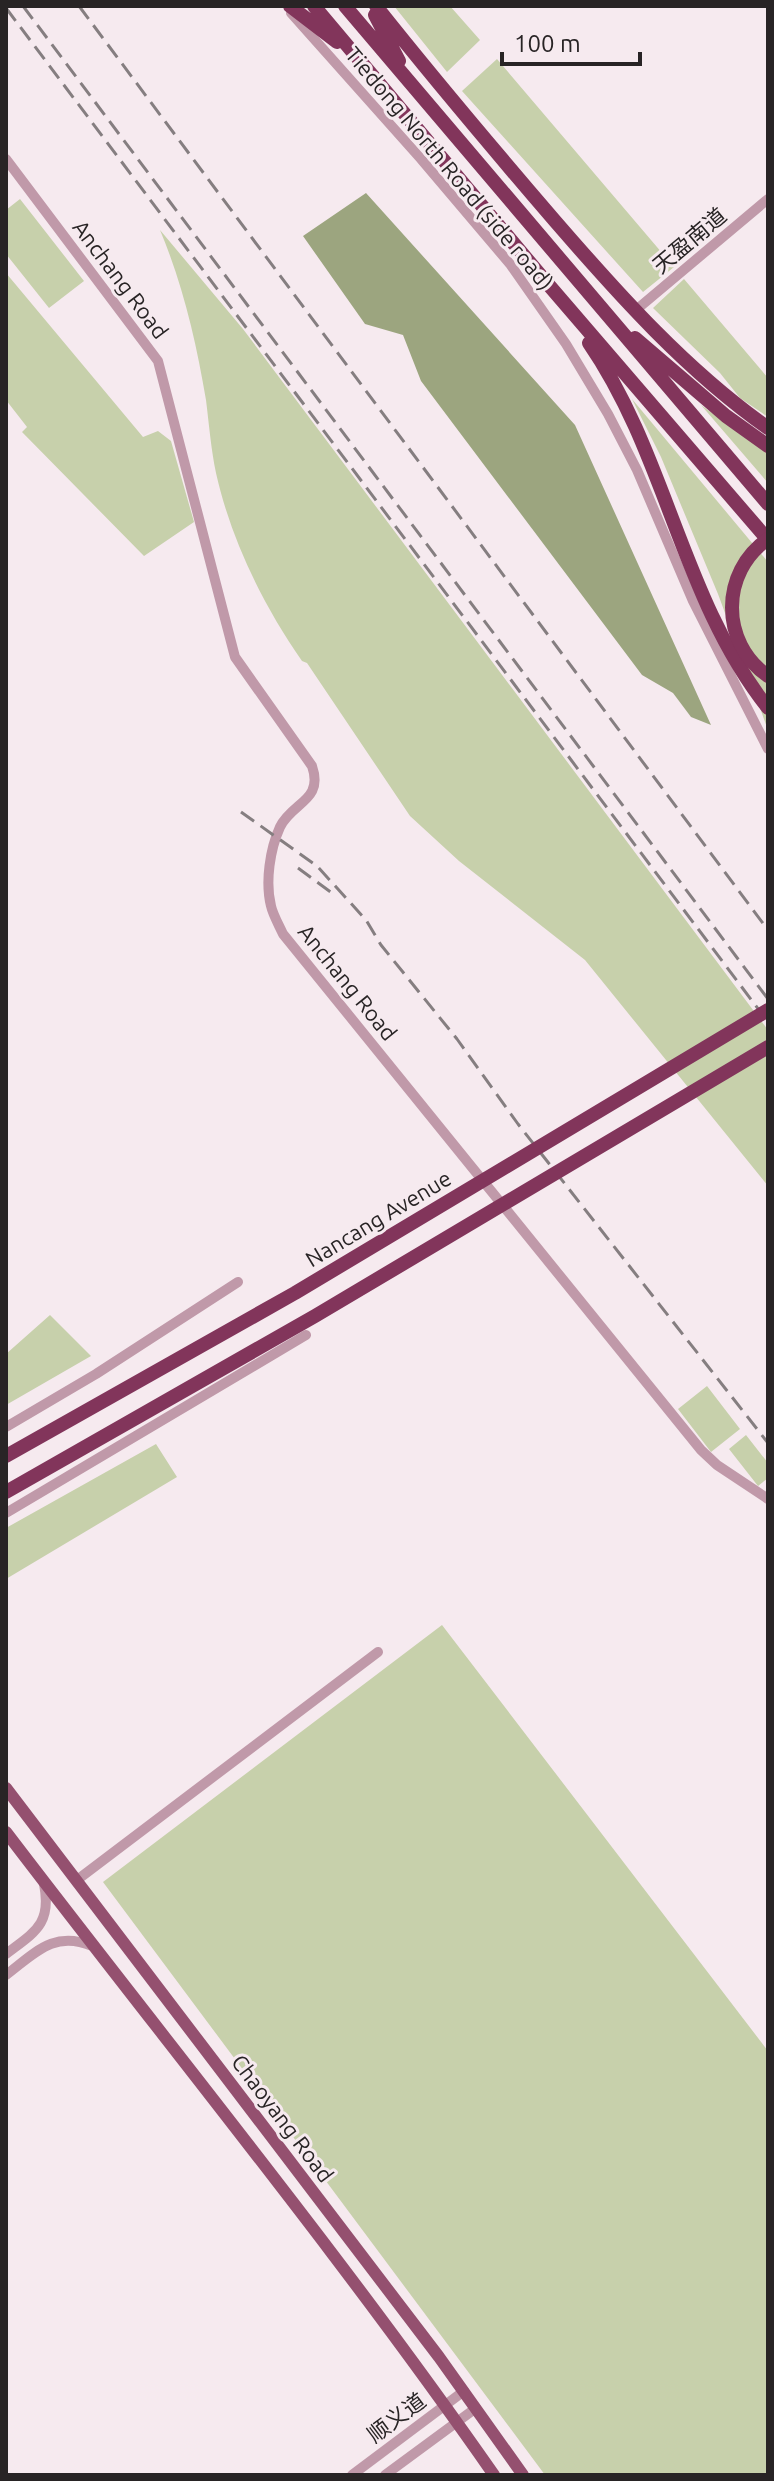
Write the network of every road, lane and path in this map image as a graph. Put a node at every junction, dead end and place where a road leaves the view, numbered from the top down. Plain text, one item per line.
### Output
1 (287, 6) edge
2 (314, 6) edge
3 (345, 6) edge
4 (373, 6) edge
5 (356, 57) junction
6 (411, 86) junction
7 (6, 159) edge
8 (768, 199) edge
9 (550, 287) junction
10 (597, 304) junction
11 (636, 310) junction
12 (768, 428) edge
13 (768, 446) edge
14 (768, 504) edge
15 (768, 539) edge
16 (768, 676) edge
17 (768, 708) edge
18 (768, 749) edge
19 (768, 1010) edge
20 (768, 1047) edge
21 (238, 1282) dead end
22 (306, 1335) dead end
23 (6, 1427) edge
24 (6, 1456) edge
25 (6, 1492) edge
26 (768, 1499) edge
27 (6, 1513) edge
28 (378, 1652) dead end
29 (6, 1788) edge
30 (6, 1832) edge
31 (77, 1880) junction
32 (43, 1882) junction
33 (92, 1946) junction
34 (6, 1954) edge
35 (6, 1975) edge
36 (464, 2391) junction
37 (445, 2405) junction
38 (476, 2408) junction
39 (456, 2422) junction
40 (352, 2475) edge
41 (385, 2475) edge
42 (494, 2475) edge
43 (523, 2475) edge

1 - 5 highway
1 - 18 street, Tiedong North Road (side road)
2 - 5 highway
3 - 6 highway
4 - 6 highway
4 - 11 highway
5 - 9 highway
6 - 10 highway
7 - 26 street, Anchang Road
8 - 11 street, 天盈南道
9 - 15 highway
9 - 17 highway
10 - 13 highway
10 - 14 highway
11 - 12 highway
15 - 16 highway, bridge
19 - 24 highway, Nancang Avenue, bridge
20 - 25 highway, bridge
21 - 23 street
22 - 27 street
28 - 31 street
29 - 31 main road, Chaoyang Road
30 - 32 main road, Chaoyang Road
31 - 36 main road, Chaoyang Road
32 - 33 main road, Chaoyang Road
32 - 34 street
33 - 35 street
33 - 37 main road, Chaoyang Road
36 - 37 street, 顺义道
36 - 38 main road, Chaoyang Road
37 - 39 main road, Chaoyang Road
37 - 40 street, 顺义道
38 - 39 street, 顺义道
38 - 43 main road, Chaoyang Road
39 - 41 street, 顺义道
39 - 42 main road, Chaoyang Road

